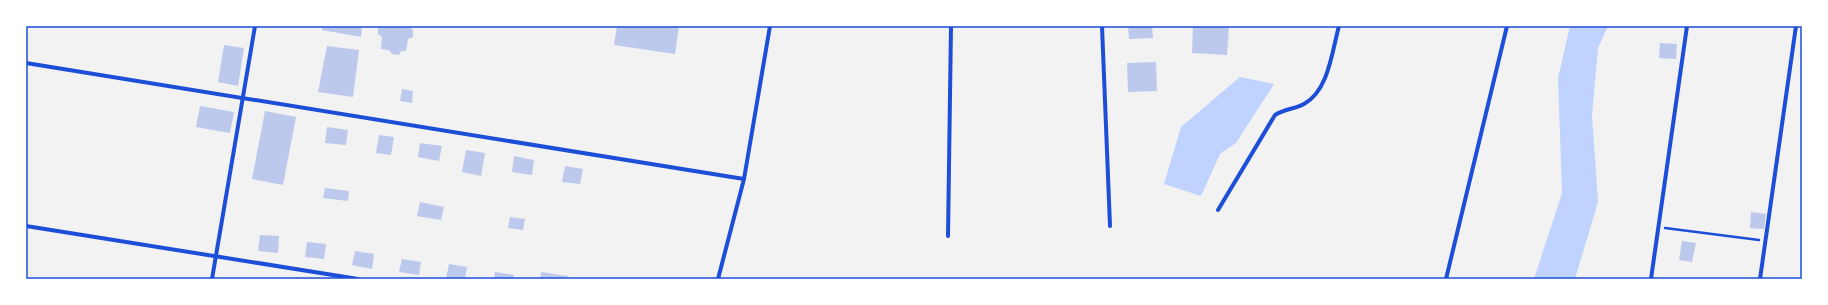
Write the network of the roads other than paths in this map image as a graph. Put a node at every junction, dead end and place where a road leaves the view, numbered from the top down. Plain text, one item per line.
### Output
1 (254, 26) edge
2 (770, 26) edge
3 (951, 26) edge
4 (1102, 26) edge
5 (1339, 26) edge
6 (1507, 26) edge
7 (1687, 26) edge
8 (1796, 26) edge
9 (26, 63) edge
10 (243, 98) junction
11 (744, 179) junction
12 (1218, 210) dead end
13 (26, 226) edge
14 (1110, 226) dead end
15 (948, 236) dead end
16 (216, 256) junction
17 (212, 279) edge
18 (358, 279) edge
19 (718, 279) edge
20 (1446, 279) edge
21 (1652, 279) edge
22 (1760, 279) edge

1 - 10 street
2 - 11 street
3 - 15 street
4 - 14 street
5 - 12 street
6 - 20 street
7 - 21 street
8 - 22 street
9 - 10 street
10 - 11 street
10 - 16 street
11 - 19 street
13 - 16 street
16 - 17 street
16 - 18 street

